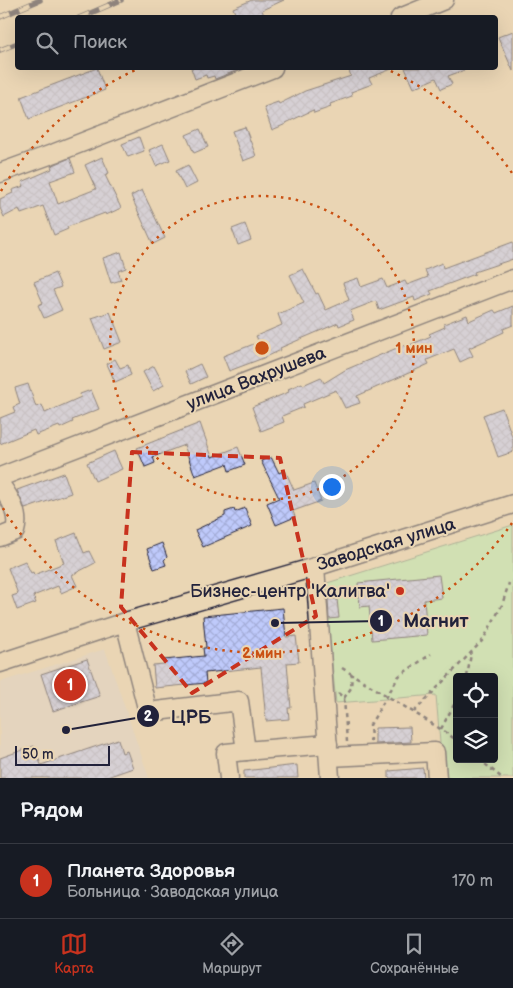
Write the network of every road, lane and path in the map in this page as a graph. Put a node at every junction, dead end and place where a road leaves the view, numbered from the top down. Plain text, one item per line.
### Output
1 (444, 0) edge
2 (407, 15) edge
3 (268, 70) edge
4 (0, 173) edge
5 (513, 279) edge
6 (0, 477) edge
7 (0, 484) edge
8 (513, 504) edge
9 (0, 537) edge
10 (315, 567) junction
11 (508, 584) dead end
12 (125, 622) junction
13 (471, 653) junction
14 (431, 654) dead end
15 (0, 664) edge
16 (342, 668) dead end
17 (468, 673) edge
18 (352, 674) junction
19 (337, 691) dead end
20 (386, 696) junction
21 (344, 698) junction
22 (453, 706) edge
23 (414, 712) junction
24 (440, 729) junction
25 (453, 737) edge
26 (371, 740) dead end
27 (328, 750) junction
28 (246, 751) junction
29 (348, 756) junction
30 (484, 763) edge
31 (229, 778) edge
32 (330, 778) edge
33 (437, 778) edge
34 (502, 778) edge

1 - 2 street
3 - 4 street
5 - 6 street, улица Вахрушева
7 - 9 street
8 - 10 street, Заводская улица
10 - 12 street, Заводская улица
10 - 27 street
11 - 13 path
12 - 15 street, Заводская улица
12 - 28 street
13 - 17 path
13 - 23 path
14 - 20 path
16 - 18 path
18 - 20 path
18 - 21 path
19 - 21 path
20 - 23 path
20 - 26 path
21 - 29 path
22 - 24 path
23 - 24 path
24 - 25 path
27 - 28 street
27 - 29 street
27 - 32 street
28 - 31 street
29 - 33 street
30 - 34 path

